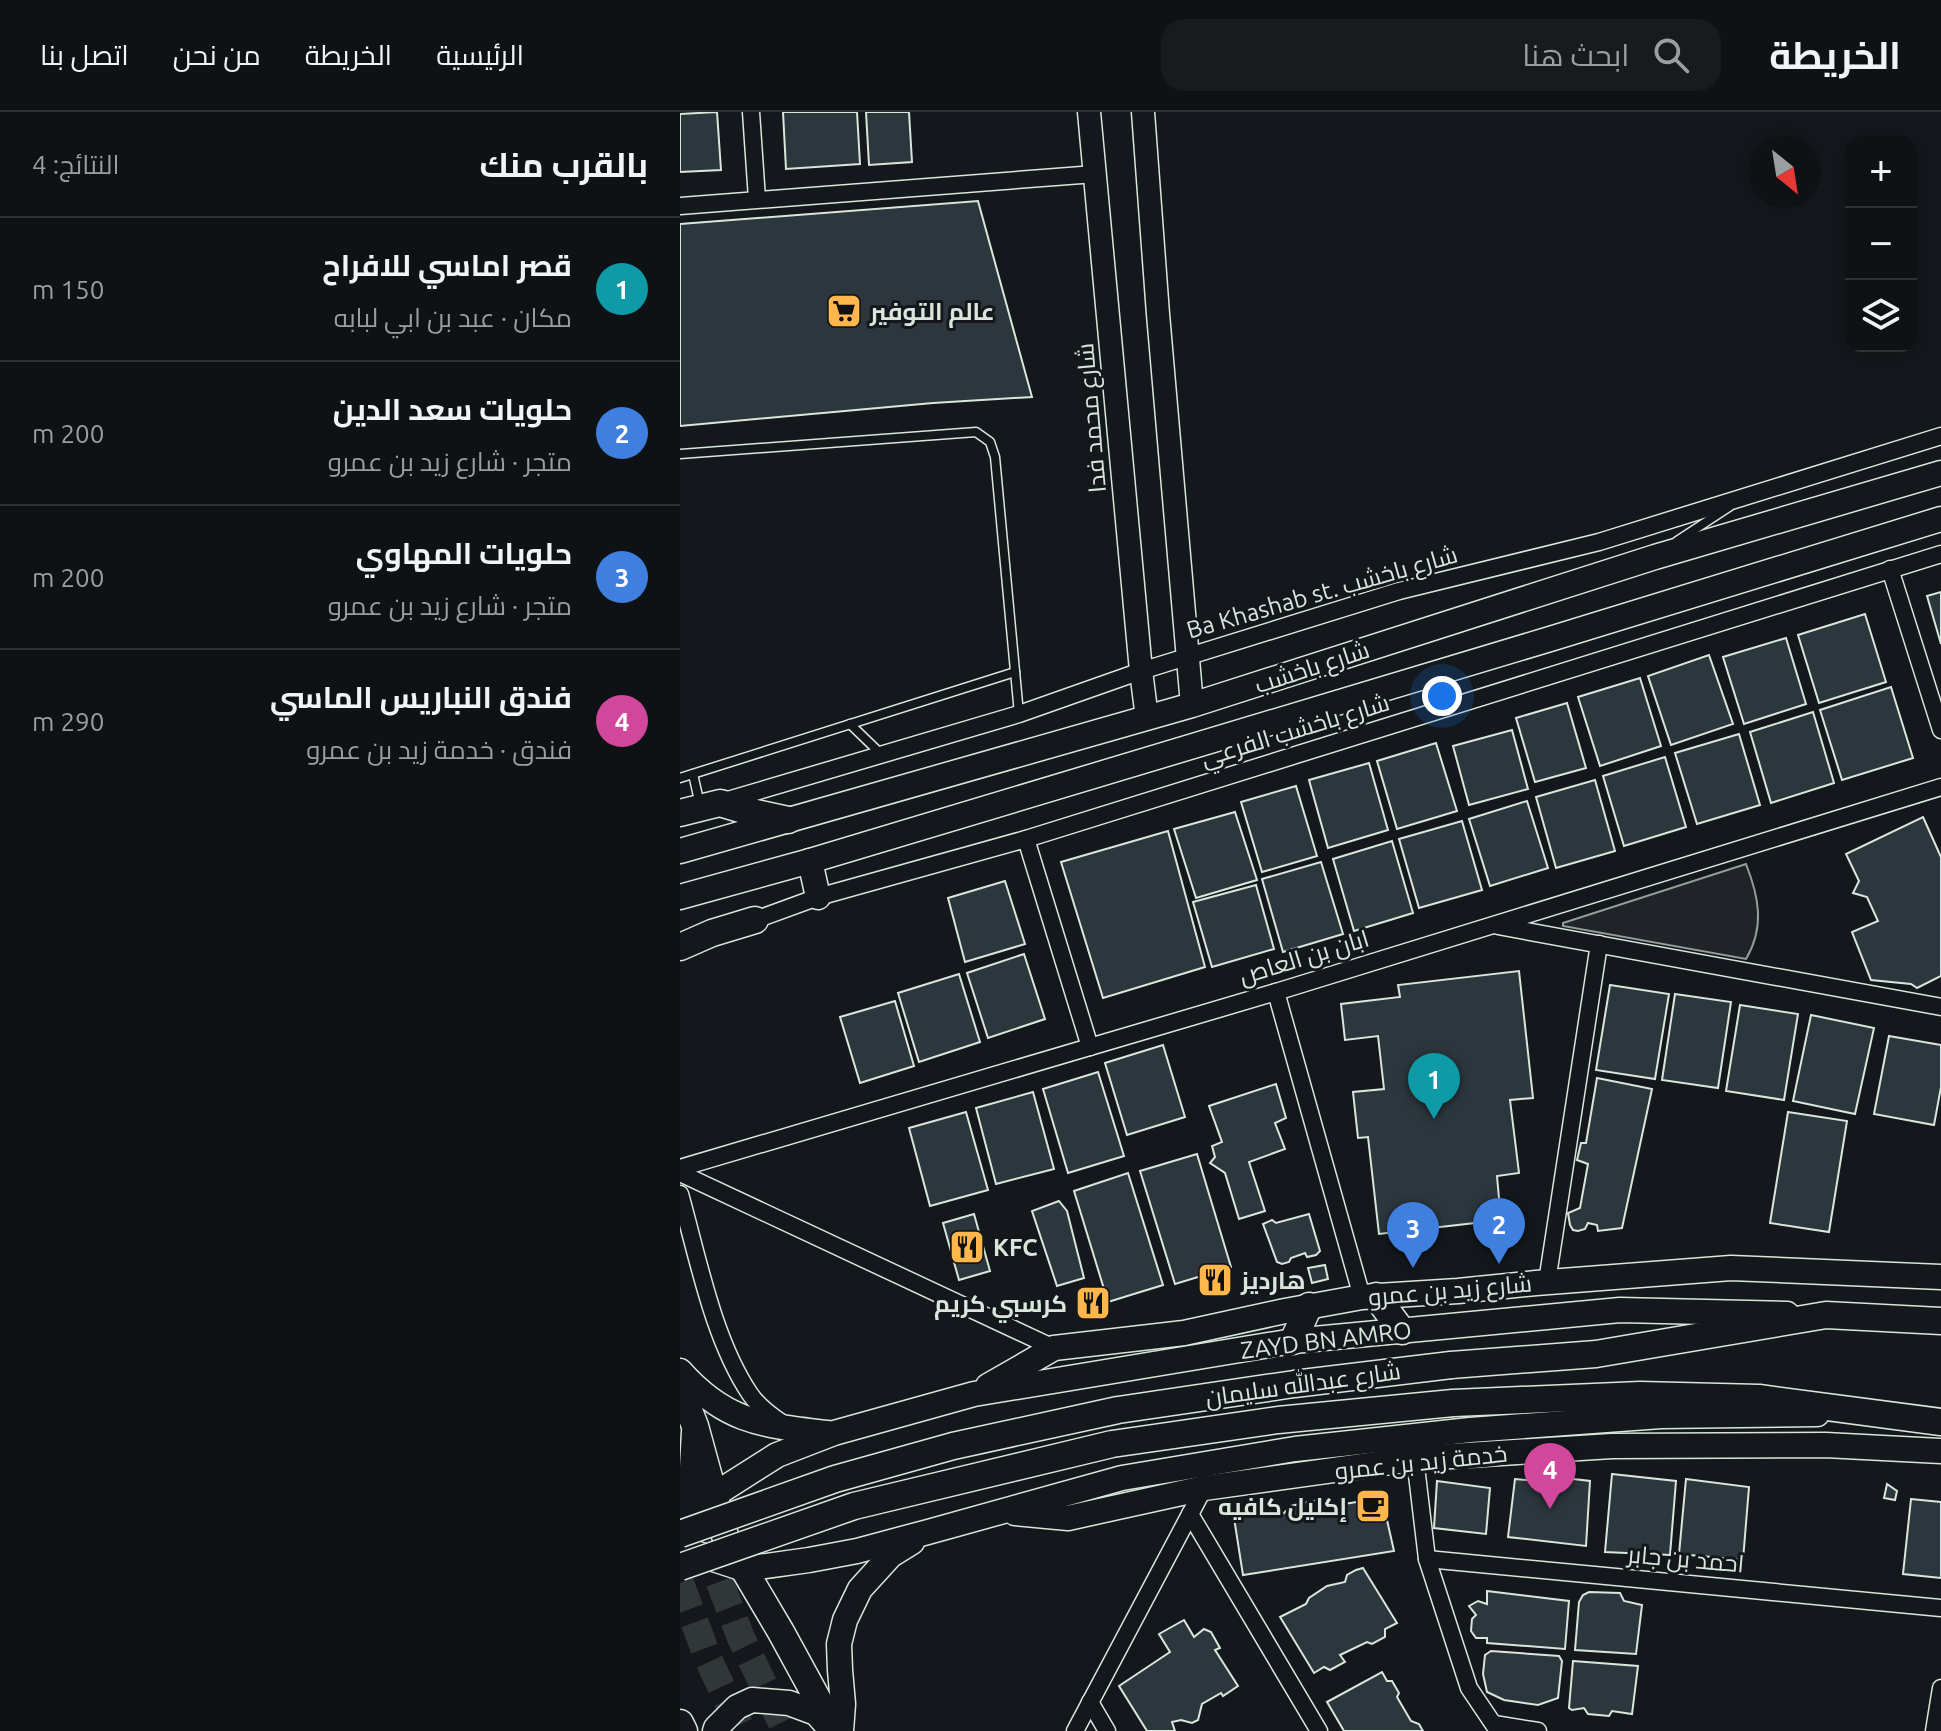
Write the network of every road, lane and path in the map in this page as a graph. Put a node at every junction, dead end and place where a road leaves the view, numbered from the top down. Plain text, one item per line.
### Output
1 (751, 112) edge
2 (1089, 112) edge
3 (1143, 112) edge
4 (1095, 174) junction
5 (757, 199) junction
6 (680, 206) edge
7 (1941, 436) edge
8 (680, 454) edge
9 (1941, 473) edge
10 (1743, 498) junction
11 (1941, 519) edge
12 (1941, 554) edge
13 (1655, 557) junction
14 (1890, 569) junction
15 (1555, 655) junction
16 (1187, 657) junction
17 (1141, 671) junction
18 (1015, 672) junction
19 (1192, 705) junction
20 (1019, 714) junction
21 (1147, 718) junction
22 (850, 724) junction
23 (1941, 730) edge
24 (882, 755) junction
25 (693, 774) junction
26 (680, 778) edge
27 (1941, 787) edge
28 (700, 808) edge
29 (788, 820) junction
30 (1026, 839) junction
31 (680, 851) edge
32 (810, 861) junction
33 (680, 897) edge
34 (818, 897) junction
35 (755, 920) joint
36 (1493, 925) junction
37 (1599, 944) junction
38 (682, 947) edge
39 (1276, 992) junction
40 (1941, 1007) edge
41 (1090, 1047) junction
42 (680, 1171) edge
43 (680, 1194) edge
44 (1941, 1277) edge
45 (1547, 1282) junction
46 (1369, 1297) junction
47 (1309, 1306) junction
48 (1826, 1315) junction
49 (1941, 1321) edge
50 (1402, 1331) junction
51 (1293, 1341) junction
52 (1054, 1348) junction
53 (680, 1371) edge
54 (680, 1387) edge
55 (974, 1394) junction
56 (1884, 1413) junction
57 (1941, 1422) edge
58 (695, 1426) junction
59 (790, 1428) junction
60 (834, 1433) junction
61 (1941, 1451) edge
62 (1415, 1458) junction
63 (680, 1486) tunnel mouth
64 (1204, 1488) junction
65 (714, 1495) junction
66 (1001, 1512) junction
67 (1190, 1514) junction
68 (928, 1532) junction
69 (680, 1537) edge
70 (680, 1551) edge
71 (1427, 1559) junction
72 (680, 1567) edge
73 (744, 1569) junction
74 (1941, 1608) edge
75 (781, 1632) junction
76 (1941, 1688) edge
77 (1090, 1702) junction
78 (680, 1723) edge
79 (1496, 1728) edge
80 (684, 1731) edge
81 (715, 1731) edge
82 (833, 1731) edge
83 (841, 1731) edge
84 (1075, 1731) edge
85 (1107, 1731) edge
86 (1319, 1731) edge
87 (1538, 1731) edge
88 (1934, 1731) edge

1 - 5 street
2 - 4 street, شارع محمد فدا
3 - 16 street
4 - 5 street
4 - 17 street, شارع محمد فدا
5 - 6 street
7 - 10 street, Ba Khashab st. شارع باخشب
8 - 18 lane
9 - 13 main road, شارع باخشب
10 - 13 lane
10 - 16 street, Ba Khashab st. شارع باخشب
11 - 15 main road, شارع باخشب
12 - 14 street, شارع باخشب الفرعي
13 - 19 main road, شارع باخشب
14 - 15 street, شارع باخشب الفرعي
14 - 23 street
15 - 30 street, شارع باخشب الفرعي
15 - 32 main road, شارع باخشب
16 - 17 street, Ba Khashab st. شارع باخشب
16 - 19 street
17 - 20 street, Ba Khashab st. شارع باخشب
17 - 21 street, شارع محمد فدا
18 - 20 lane
18 - 22 lane
19 - 21 main road, شارع باخشب
20 - 24 street, Ba Khashab st. شارع باخشب
21 - 29 main road, شارع باخشب
22 - 24 lane
22 - 25 lane
24 - 28 street, Ba Khashab st. شارع باخشب
25 - 26 lane
25 - 28 lane
27 - 36 street, ابان بن العاص
28 - 29 main road
29 - 31 main road, شارع باخشب
30 - 34 street, شارع باخشب الفرعي
30 - 41 street
32 - 33 main road, شارع باخشب
32 - 34 main road
34 - 35 street, شارع باخشب الفرعي
35 - 38 main road
36 - 37 street
36 - 39 street, ابان بن العاص
37 - 40 street
37 - 45 street
39 - 41 street, ابان بن العاص
39 - 46 street
41 - 42 street, ابان بن العاص
42 - 52 street
43 - 59 street
44 - 45 main road, شارع زيد بن عمرو
45 - 46 main road, شارع زيد بن عمرو
46 - 47 main road, شارع زيد بن عمرو
46 - 50 main road
47 - 51 main road
47 - 52 main road, شارع زيد بن عمرو
48 - 49 main road, شارع عبدالله سليمان
48 - 50 main road, ZAYD BN AMRO
48 - 69 main road, شارع عبدالله سليمان, bridge
50 - 51 main road, ZAYD BN AMRO
51 - 55 main road, ZAYD BN AMRO
52 - 55 main road, شارع زيد بن عمرو
53 - 59 main road
54 - 58 main road
55 - 60 main road, ZAYD BN AMRO
56 - 57 main road, شارع عبدالله سليمان
56 - 66 main road
56 - 72 main road, شارع عبدالله سليمان, bridge
58 - 63 main road
58 - 65 main road
58 - 69 main road
59 - 60 main road
60 - 65 main road, ZAYD BN AMRO
61 - 62 main road, خدمة زيد بن عمرو
62 - 64 main road, خدمة زيد بن عمرو
62 - 71 street
64 - 66 main road, خدمة زيد بن عمرو
64 - 67 street
65 - 70 main road
65 - 73 main road
66 - 68 main road
67 - 77 street
67 - 86 street
68 - 73 main road
68 - 83 main road
70 - 73 main road
70 - 75 main road
71 - 74 street, احمد بن جابر
71 - 79 street
73 - 75 main road
75 - 82 main road
76 - 88 street
77 - 84 street
77 - 85 street
78 - 80 main road
79 - 87 street
81 - 82 main road

